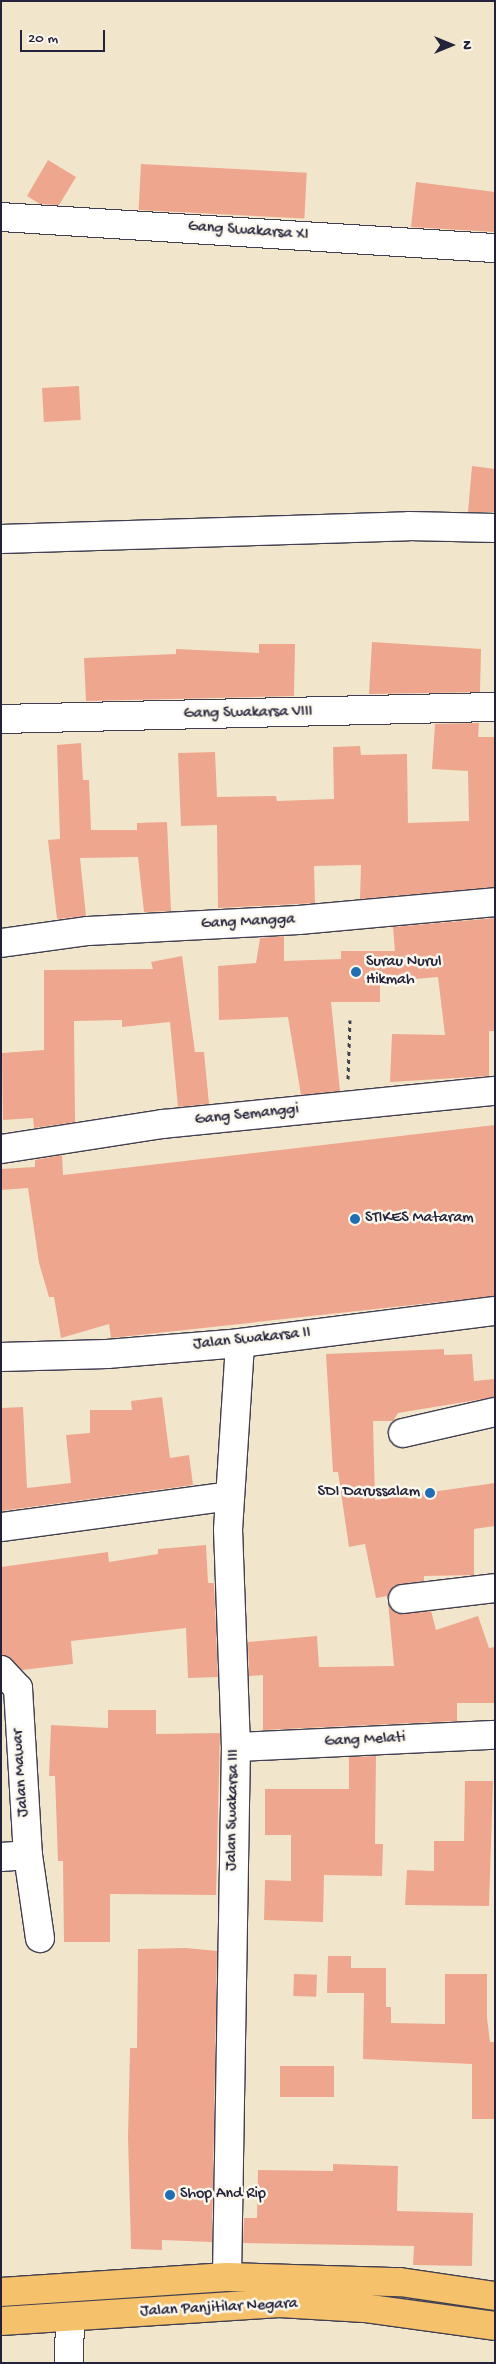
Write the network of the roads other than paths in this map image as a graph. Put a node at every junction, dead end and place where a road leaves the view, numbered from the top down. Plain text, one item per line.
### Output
1 (1, 217) edge
2 (495, 248) edge
3 (495, 528) edge
4 (1, 539) edge
5 (495, 707) edge
6 (1, 719) edge
7 (495, 902) edge
8 (1, 943) edge
9 (495, 1092) edge
10 (1, 1149) edge
11 (495, 1311) edge
12 (240, 1343) junction
13 (5, 1357) edge
14 (495, 1412) edge
15 (403, 1433) dead end
16 (228, 1496) junction
17 (1, 1527) edge
18 (495, 1588) edge
19 (403, 1599) dead end
20 (1, 1670) edge
21 (495, 1735) edge
22 (236, 1747) junction
23 (28, 1855) junction
24 (1, 1857) edge
25 (40, 1938) dead end
26 (227, 2277) junction
27 (1, 2292) edge
28 (495, 2296) edge
29 (70, 2317) junction
30 (1, 2321) edge
31 (495, 2326) edge
32 (70, 2363) edge

1 - 2 street, Gang Swakarsa XI
3 - 4 street
5 - 6 street, Gang Swakarsa VIII
7 - 8 street, Gang Mangga
9 - 10 street, Gang Semanggi
11 - 12 street, Jalan Swakarsa II
12 - 13 street, Jalan Swakarsa II
12 - 16 street, Jalan Swakarsa III
14 - 15 street
16 - 17 street
16 - 22 street, Jalan Swakarsa III
18 - 19 street
20 - 23 street, Jalan Mawar
21 - 22 street, Gang Melati
22 - 26 street, Jalan Swakarsa III
23 - 24 street
23 - 25 street, Jalan Mawar
26 - 27 main road
26 - 28 main road
29 - 30 main road, Jalan Panjitilar Negara
29 - 31 main road, Jalan Panjitilar Negara
29 - 32 street

